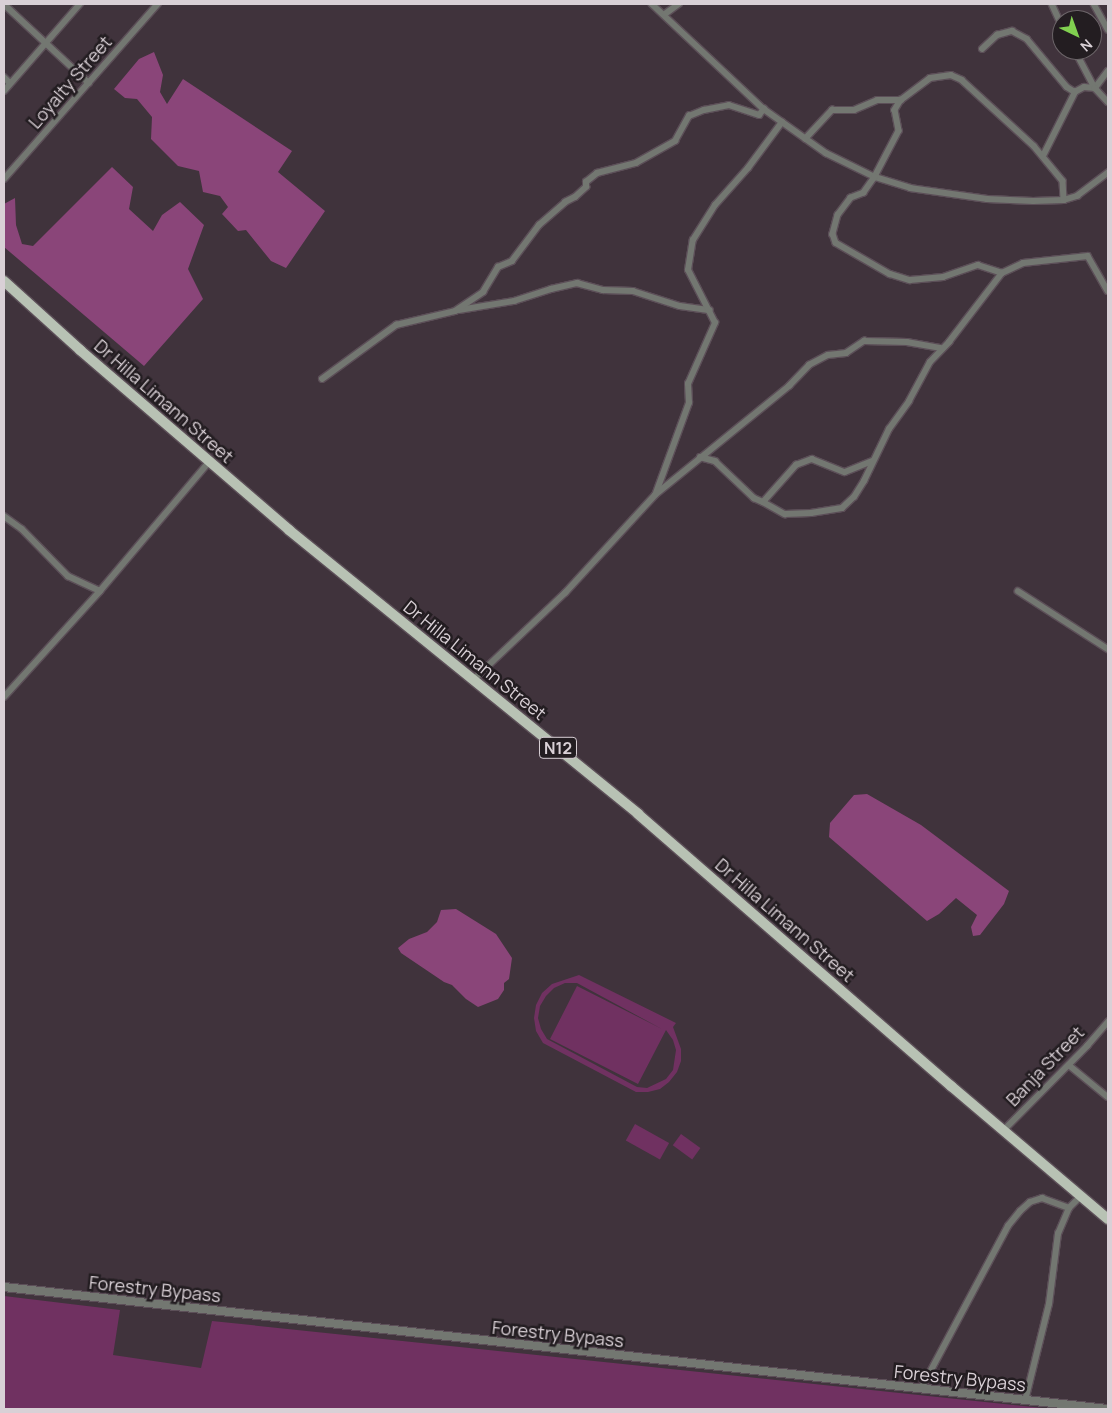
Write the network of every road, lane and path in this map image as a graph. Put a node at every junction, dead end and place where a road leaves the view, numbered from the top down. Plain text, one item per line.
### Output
1 (80, 4) edge
2 (158, 4) edge
3 (652, 4) edge
4 (679, 4) edge
5 (1094, 4) edge
6 (8, 5) edge
7 (665, 14) junction
8 (1108, 29) edge
9 (45, 43) junction
10 (982, 49) dead end
11 (1080, 60) edge
12 (1108, 71) edge
13 (4, 77) edge
14 (10, 83) junction
15 (89, 83) junction
16 (1095, 88) junction
17 (4, 91) edge
18 (1075, 92) junction
19 (901, 100) junction
20 (1108, 102) edge
21 (764, 109) junction
22 (782, 122) junction
23 (805, 139) junction
24 (1043, 156) junction
25 (1108, 173) edge
26 (875, 177) junction
27 (4, 179) edge
28 (1064, 200) junction
29 (1002, 274) junction
30 (4, 281) edge
31 (1108, 291) edge
32 (710, 310) junction
33 (455, 311) junction
34 (942, 348) junction
35 (322, 379) dead end
36 (700, 457) junction
37 (210, 461) junction
38 (872, 461) junction
39 (655, 495) junction
40 (763, 502) junction
41 (4, 516) edge
42 (1018, 591) dead end
43 (100, 592) junction
44 (1108, 649) edge
45 (473, 680) junction
46 (4, 696) edge
47 (1108, 1022) edge
48 (1069, 1065) junction
49 (1108, 1097) edge
50 (1003, 1131) junction
51 (1081, 1196) junction
52 (1069, 1208) junction
53 (1108, 1219) edge
54 (4, 1287) edge
55 (921, 1389) junction
56 (1025, 1401) junction
57 (1108, 1409) edge

1 - 9 street
2 - 15 street, Loyalty Street
3 - 7 street
4 - 7 street
5 - 8 street
6 - 9 street
7 - 21 street
9 - 14 street
9 - 15 street
10 - 18 street
11 - 16 street
12 - 16 street
13 - 14 street
14 - 17 street
15 - 27 street, Loyalty Street
16 - 18 street
16 - 20 street
18 - 24 street
19 - 23 street
19 - 24 street
19 - 26 street
21 - 22 street
21 - 33 street
22 - 23 street
22 - 32 street
23 - 26 street
24 - 28 street
25 - 28 street
26 - 28 street
26 - 29 street
29 - 31 street
29 - 34 street
30 - 37 highway, Dr Hilla Limann Street / N12
32 - 33 street
32 - 39 street
33 - 35 street
34 - 36 street
34 - 38 street
36 - 39 street
36 - 40 street
37 - 43 street
37 - 45 highway, Dr Hilla Limann Street / N12
38 - 40 street
38 - 40 street
39 - 45 street
41 - 43 street
42 - 44 street
43 - 46 street
45 - 50 highway, Dr Hilla Limann Street / N12
47 - 48 street, Banja Street
48 - 49 street
48 - 50 street, Banja Street
50 - 51 highway, Dr Hilla Limann Street / N12
51 - 52 street
51 - 53 highway, Dr Hilla Limann Street / N12
52 - 55 street
52 - 56 street
54 - 55 street, Forestry Bypass
55 - 56 street, Forestry Bypass
56 - 57 street, Forestry Bypass

